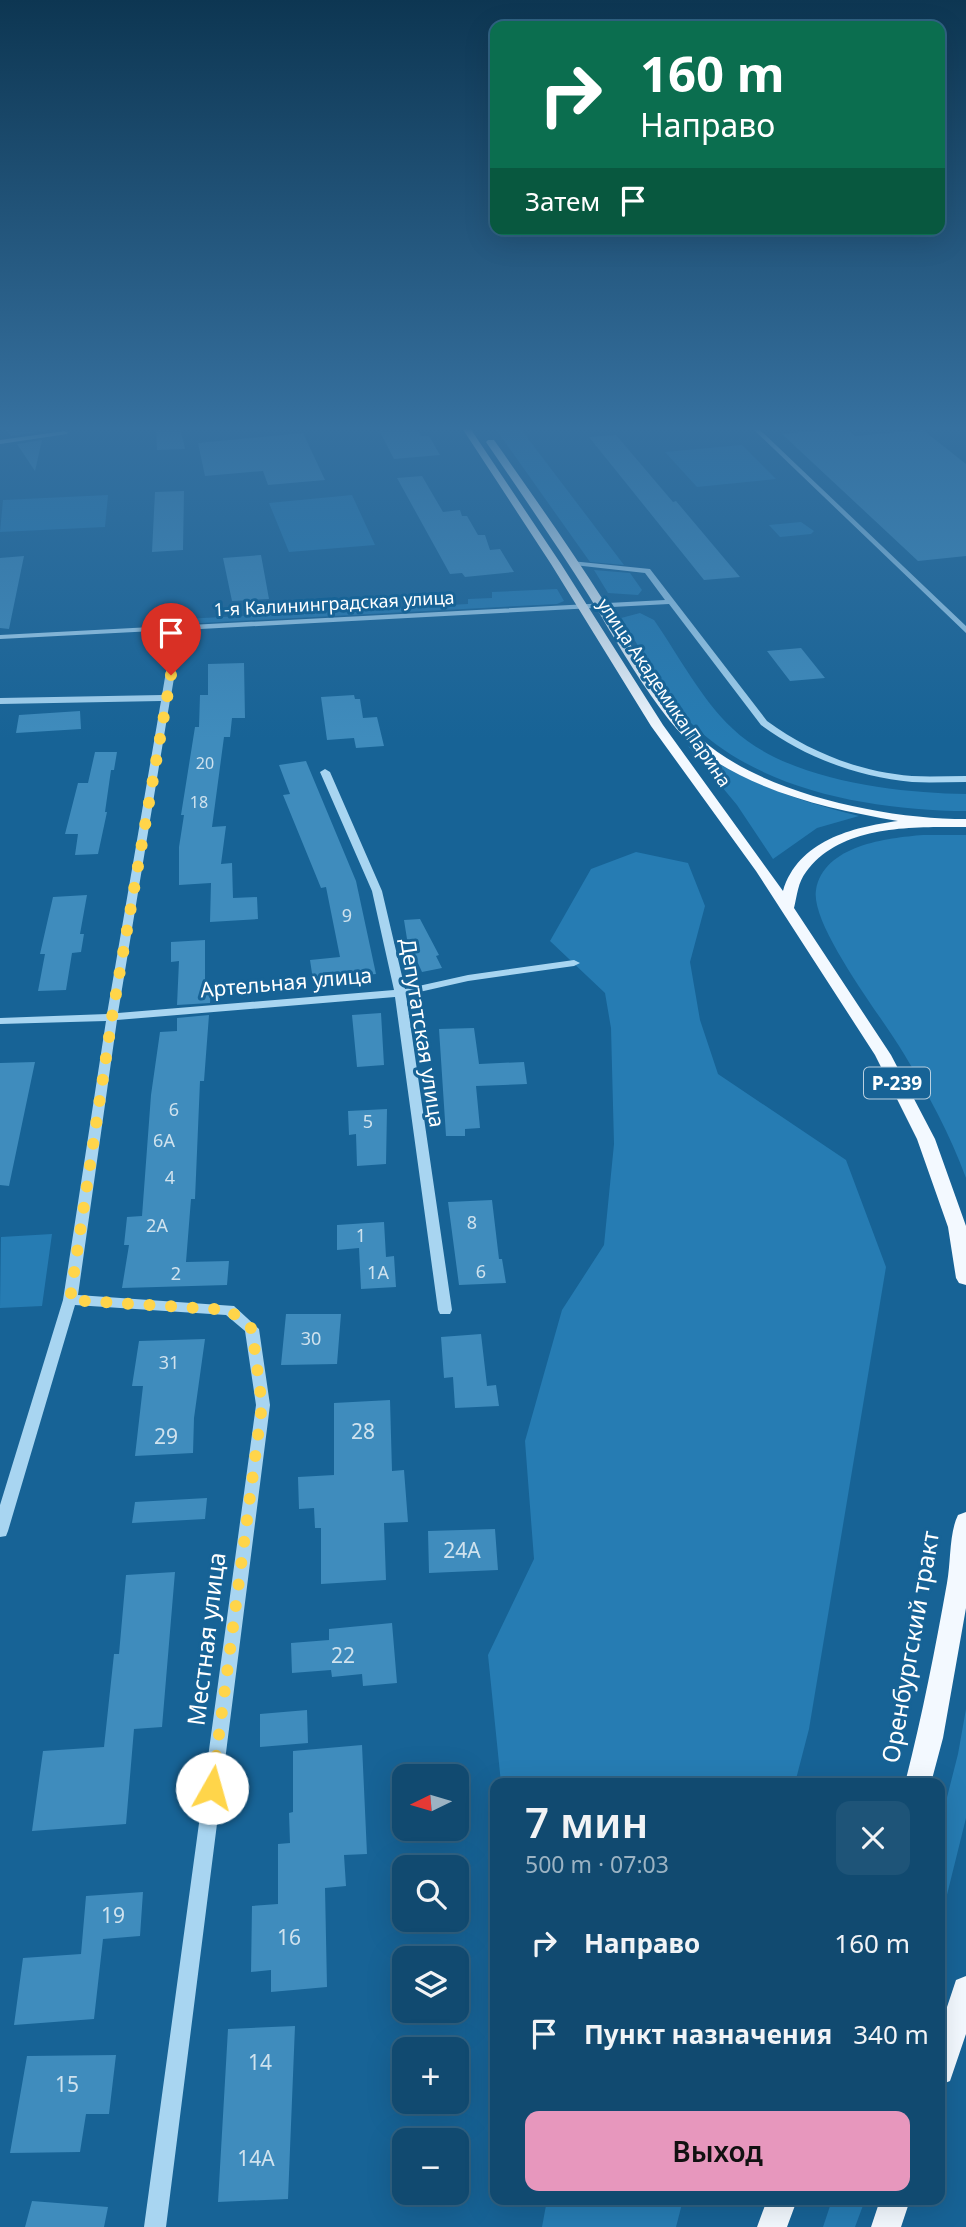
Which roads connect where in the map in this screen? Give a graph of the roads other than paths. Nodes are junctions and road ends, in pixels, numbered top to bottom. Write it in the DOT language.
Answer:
graph roads {
  1 [pos="534,532"];
  2 [pos="553,532"];
  3 [pos="863,532"];
  4 [pos="574,563"];
  5 [pos="670,602"];
  6 [pos="600,606"];
  7 [pos="582,607"];
  8 [pos="177,628"];
  9 [pos="966,631"];
  10 [pos="0,637"];
  11 [pos="168,698"];
  12 [pos="0,701"];
  13 [pos="325,772"];
  14 [pos="966,779"];
  15 [pos="939,823"];
  16 [pos="966,823"];
  17 [pos="787,907"];
  18 [pos="574,963"];
  19 [pos="400,993"];
  20 [pos="112,1017"];
  21 [pos="0,1021"];
  22 [pos="966,1278"];
  23 [pos="70,1300"];
  24 [pos="445,1310"];
  25 [pos="966,1521"];
  26 [pos="0,1531"];
  27 [pos="919,1778"];
  28 [pos="966,1990"];
  29 [pos="945,2055"];
  30 [pos="780,2205"];
  31 [pos="893,2205"];
  32 [pos="155,2227"];
  33 [pos="772,2227"];
  34 [pos="886,2227"];
  1 -- 7 [label="main road, улица Академика Парина"];
  2 -- 4 [label="main road, улица Академика Парина"];
  3 -- 9 [label="street"];
  4 -- 5 [label="street"];
  4 -- 6 [label="main road, улица Академика Парина"];
  5 -- 6 [label="street, 1-я Калининградская улица"];
  5 -- 14 [label="street"];
  6 -- 7 [label="street, 1-я Калининградская улица"];
  6 -- 15 [label="main road, улица Академика Парина"];
  7 -- 8 [label="street, 1-я Калининградская улица"];
  7 -- 17 [label="main road, улица Академика Парина"];
  8 -- 10 [label="street, 1-я Калининградская улица"];
  8 -- 11 [label="street"];
  11 -- 12 [label="street"];
  11 -- 20 [label="street"];
  13 -- 19 [label="street, Депутатская улица"];
  15 -- 16 [label="main road"];
  15 -- 17 [label="main road"];
  17 -- 22 [label="main road, Р-239"];
  18 -- 19 [label="street, Артельная улица"];
  19 -- 20 [label="street, Артельная улица"];
  19 -- 24 [label="street, Депутатская улица"];
  20 -- 21 [label="street, Артельная улица"];
  20 -- 23 [label="street"];
  23 -- 26 [label="street"];
  23 -- 32 [label="street, Местная улица"];
  25 -- 27 [label="main road, Оренбургский тракт"];
  28 -- 29 [label="main road"];
  30 -- 33 [label="main road"];
  31 -- 34 [label="main road"];
}
